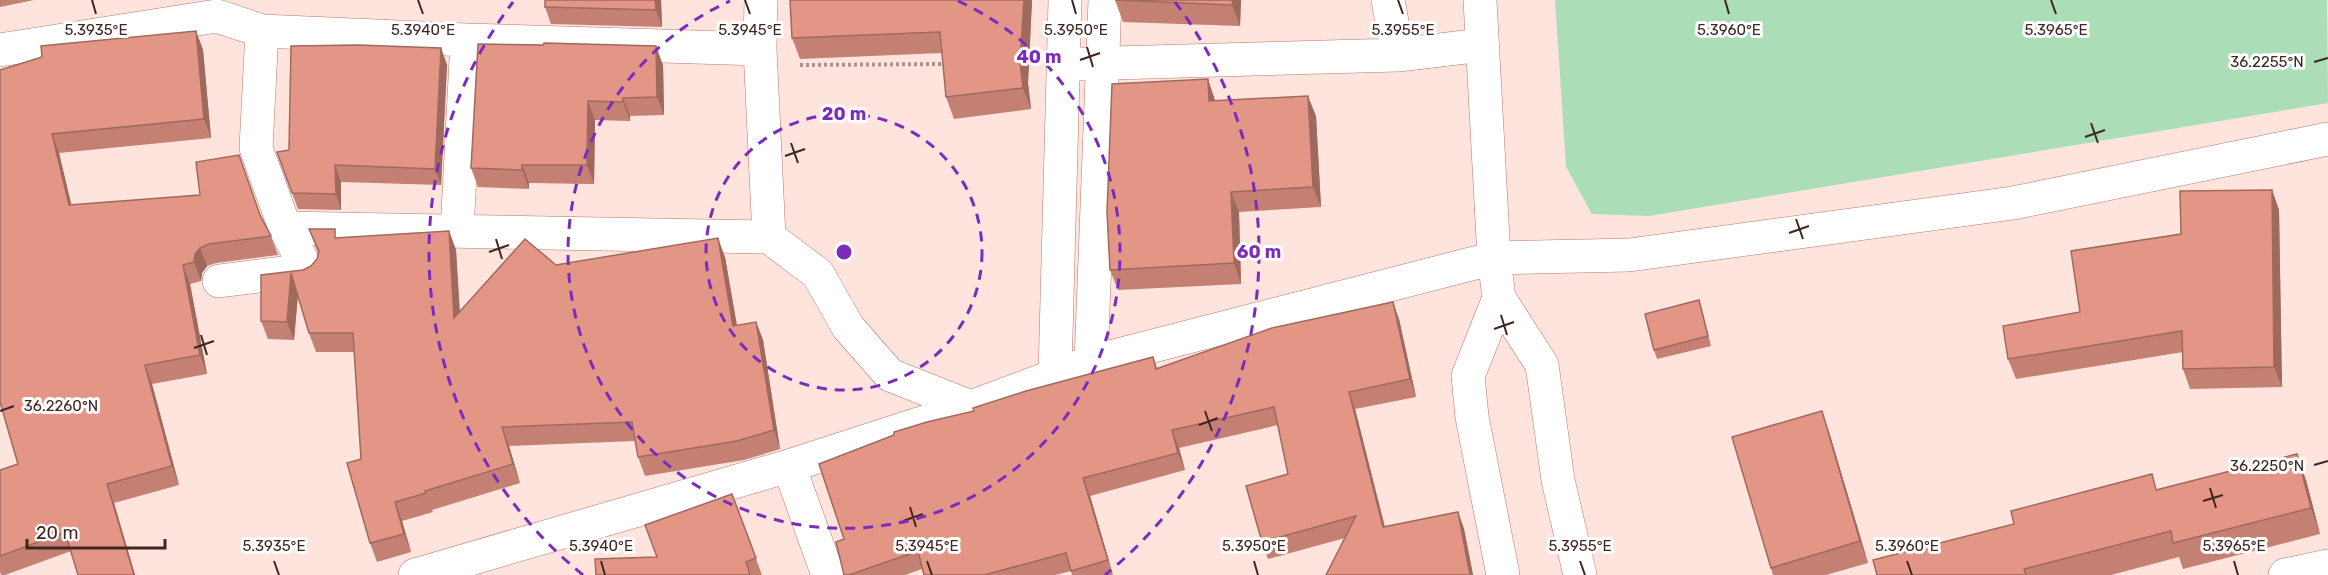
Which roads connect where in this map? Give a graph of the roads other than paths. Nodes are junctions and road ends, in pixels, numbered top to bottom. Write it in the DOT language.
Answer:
graph roads {
  1 [pos="761,0"];
  2 [pos="1065,0"];
  3 [pos="1105,0"];
  4 [pos="1388,0"];
  5 [pos="1480,0"];
  6 [pos="218,8"];
  7 [pos="262,31"];
  8 [pos="467,40"];
  9 [pos="1482,45"];
  10 [pos="760,49"];
  11 [pos="0,50"];
  12 [pos="1398,55"];
  13 [pos="1064,64"];
  14 [pos="1102,64"];
  15 [pos="2328,139"];
  16 [pos="285,228"];
  17 [pos="458,231"];
  18 [pos="769,237"];
  19 [pos="1494,258"];
  20 [pos="219,281"];
  21 [pos="1499,298"];
  22 [pos="1091,362"];
  23 [pos="1055,375"];
  24 [pos="971,407"];
  25 [pos="789,466"];
  26 [pos="2328,566"];
  27 [pos="415,575"];
  28 [pos="828,575"];
  29 [pos="1503,575"];
  30 [pos="1580,575"];
  31 [pos="2285,575"];
  1 -- 10 [label="street"];
  2 -- 13 [label="street"];
  3 -- 14 [label="street"];
  4 -- 12 [label="street"];
  5 -- 9 [label="street"];
  6 -- 7 [label="street"];
  6 -- 11 [label="street"];
  7 -- 8 [label="street"];
  7 -- 16 [label="street"];
  8 -- 10 [label="street"];
  8 -- 17 [label="street"];
  9 -- 12 [label="street"];
  9 -- 19 [label="street"];
  10 -- 18 [label="street"];
  12 -- 14 [label="street"];
  13 -- 14 [label="street"];
  13 -- 23 [label="street"];
  14 -- 22 [label="street"];
  15 -- 19 [label="street"];
  16 -- 17 [label="street"];
  16 -- 20 [label="street"];
  17 -- 18 [label="street"];
  18 -- 24 [label="street"];
  19 -- 21 [label="street"];
  19 -- 22 [label="street"];
  21 -- 29 [label="street"];
  21 -- 30 [label="street"];
  22 -- 23 [label="street"];
  23 -- 24 [label="street"];
  24 -- 25 [label="street"];
  25 -- 27 [label="street"];
  25 -- 28 [label="street"];
  26 -- 31 [label="street"];
}
